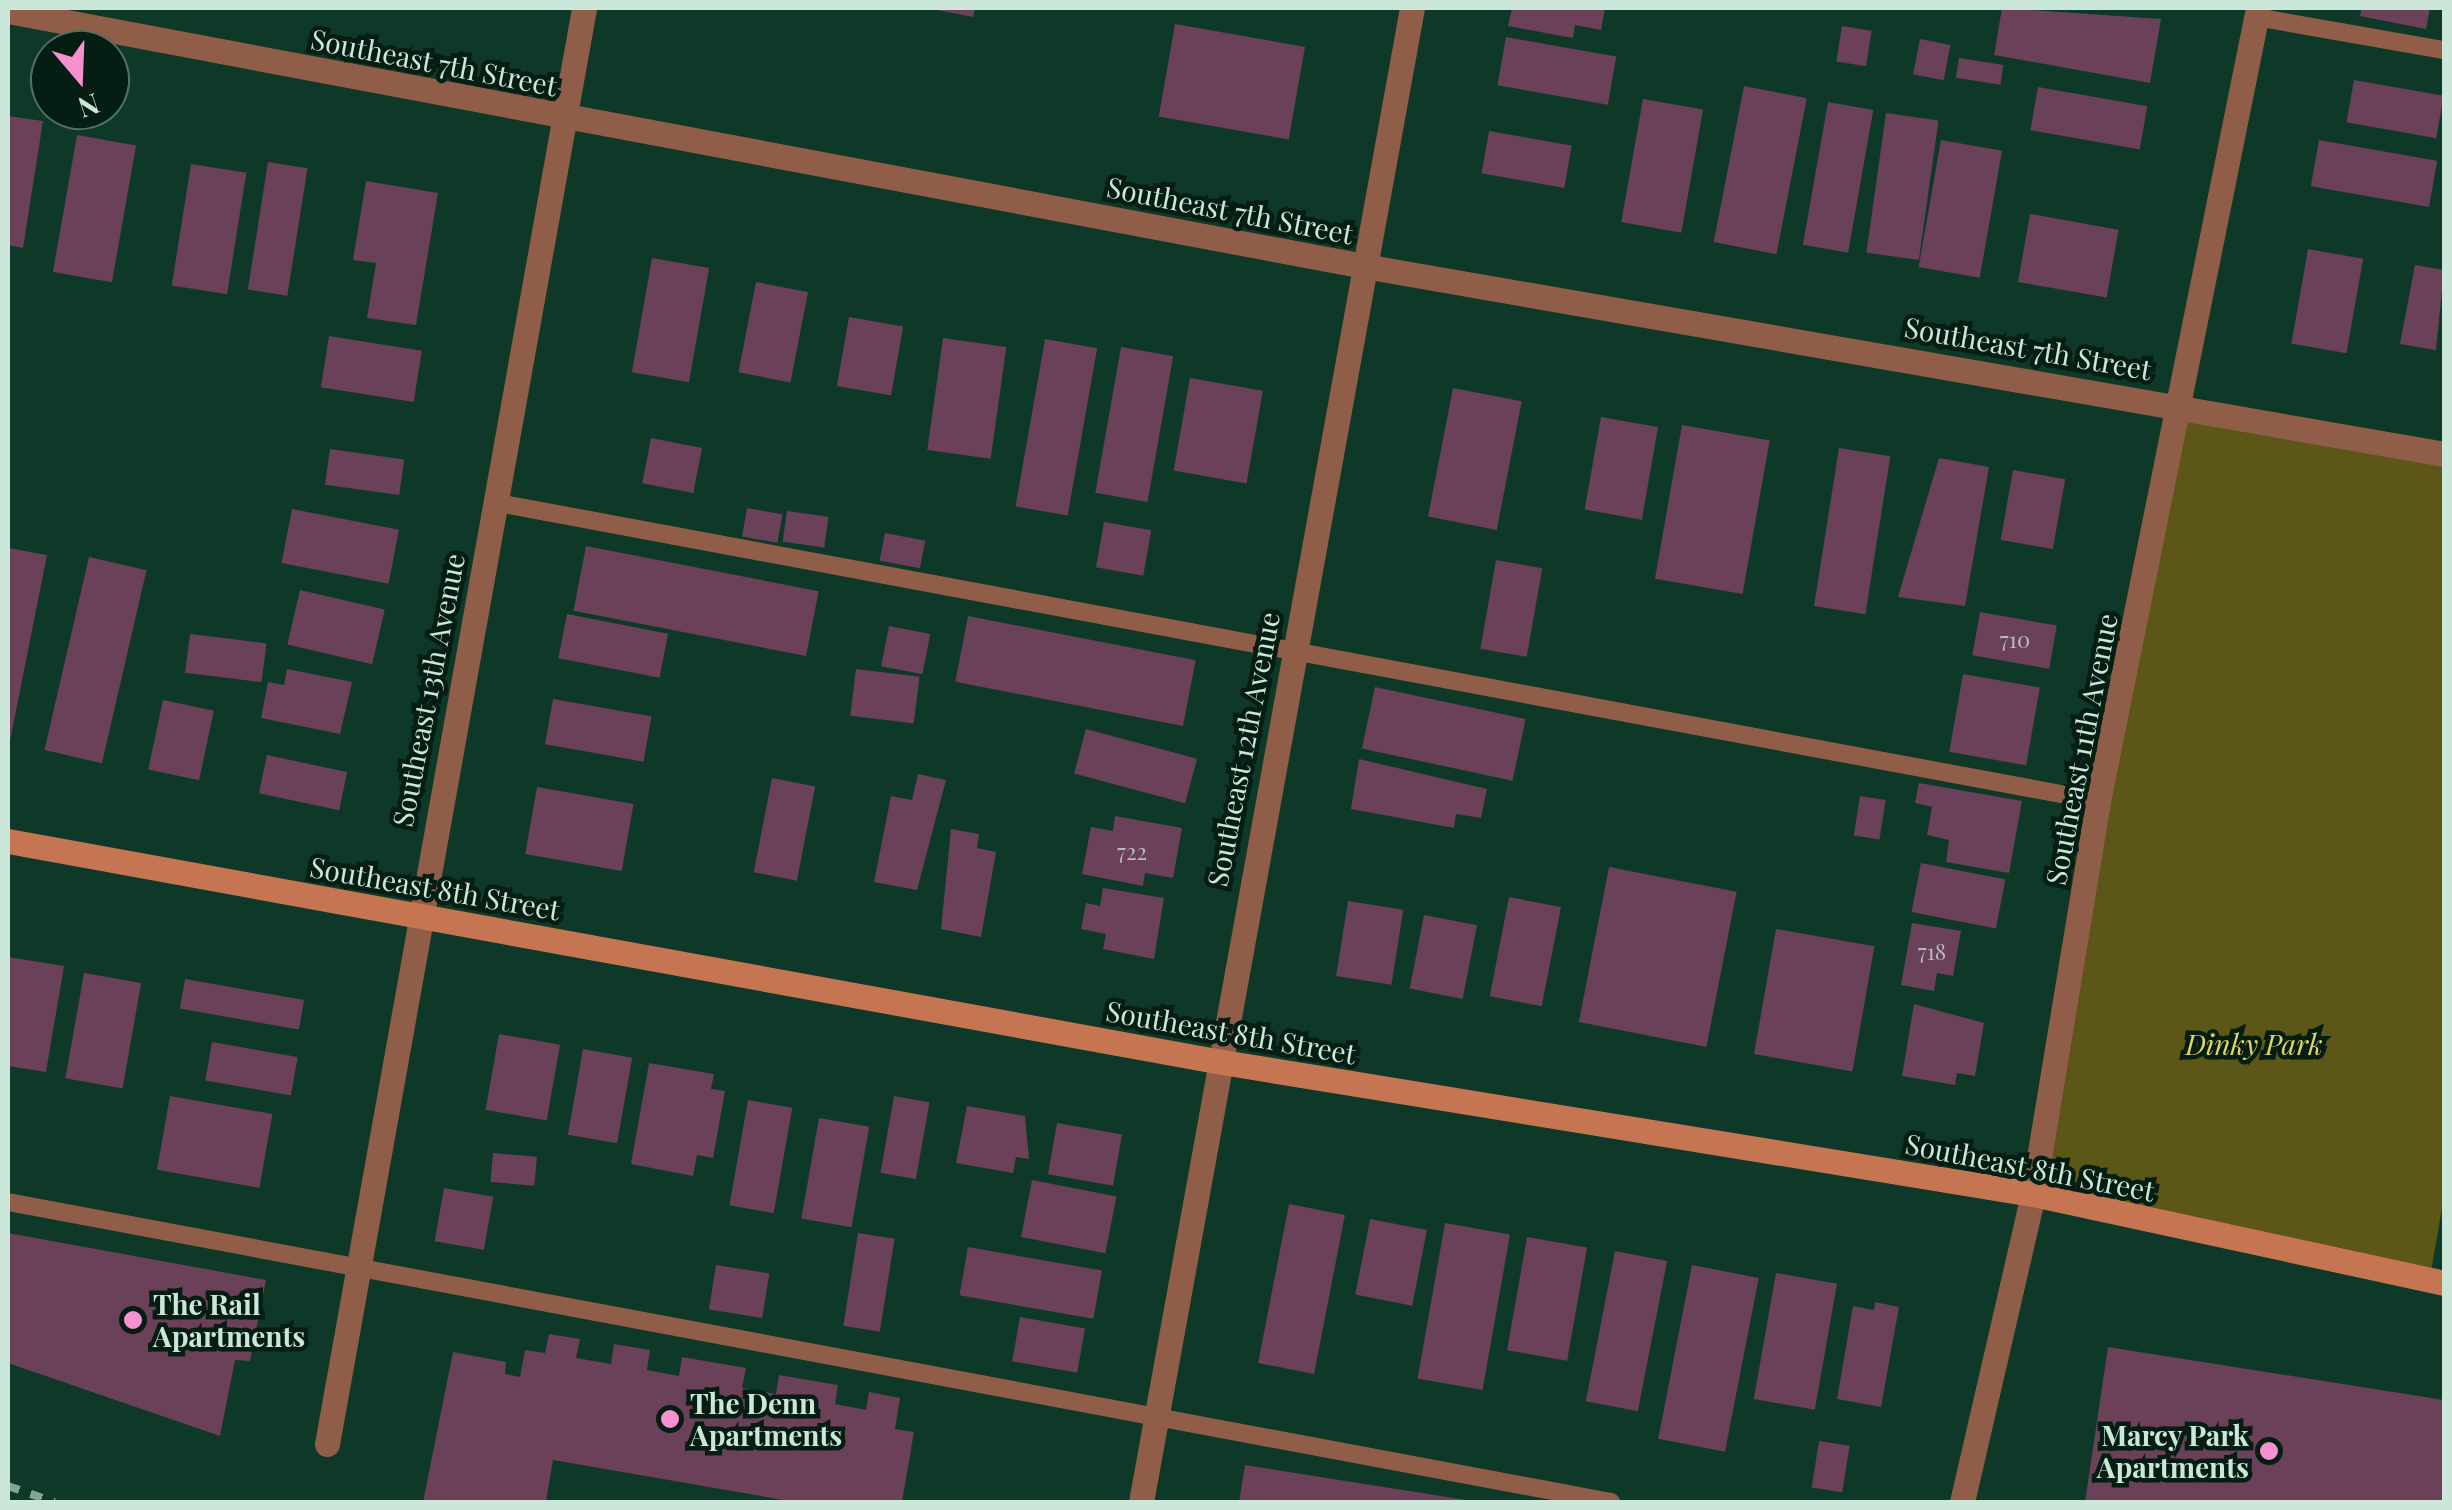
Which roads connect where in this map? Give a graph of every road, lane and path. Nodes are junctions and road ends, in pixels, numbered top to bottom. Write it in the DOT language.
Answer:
graph roads {
  1 [pos="584,8"];
  2 [pos="1412,8"];
  3 [pos="8,12"];
  4 [pos="2257,12"];
  5 [pos="2444,50"];
  6 [pos="562,118"];
  7 [pos="1364,266"];
  8 [pos="2182,405"];
  9 [pos="2444,454"];
  10 [pos="493,502"];
  11 [pos="1292,648"];
  12 [pos="2098,801"];
  13 [pos="8,841"];
  14 [pos="416,915"];
  15 [pos="1216,1061"];
  16 [pos="2032,1194"];
  17 [pos="8,1202"];
  18 [pos="356,1266"];
  19 [pos="2444,1283"];
  20 [pos="1157,1416"];
  21 [pos="327,1444"];
  22 [pos="1564,1498"];
  23 [pos="1141,1502"];
  24 [pos="1611,1502"];
  25 [pos="1962,1502"];
  1 -- 6 [label="street, Southeast 13th Avenue"];
  2 -- 7 [label="street, Southeast 12th Avenue"];
  3 -- 6 [label="street, Southeast 7th Street"];
  4 -- 5 [label="lane"];
  4 -- 8 [label="street, Southeast 11th Avenue"];
  6 -- 7 [label="street, Southeast 7th Street"];
  6 -- 10 [label="street, Southeast 13th Avenue"];
  7 -- 8 [label="street, Southeast 7th Street"];
  7 -- 11 [label="street, Southeast 12th Avenue"];
  8 -- 9 [label="street, Southeast 7th Street"];
  8 -- 12 [label="street, Southeast 11th Avenue"];
  10 -- 11 [label="lane"];
  10 -- 14 [label="street, Southeast 13th Avenue"];
  11 -- 12 [label="lane"];
  11 -- 15 [label="street, Southeast 12th Avenue"];
  12 -- 16 [label="street, Southeast 11th Avenue"];
  13 -- 14 [label="street, Southeast 8th Street"];
  14 -- 15 [label="street, Southeast 8th Street"];
  14 -- 18 [label="street, Southeast 13th Avenue"];
  15 -- 16 [label="street, Southeast 8th Street"];
  15 -- 20 [label="street, Southeast 12th Avenue"];
  16 -- 19 [label="street, Southeast 8th Street"];
  16 -- 25 [label="street, Southeast 11th Avenue"];
  17 -- 18 [label="lane"];
  18 -- 20 [label="lane"];
  18 -- 21 [label="street, Southeast 13th Avenue"];
  20 -- 22 [label="lane"];
  20 -- 23 [label="street, Southeast 12th Avenue"];
  22 -- 24 [label="lane"];
}
